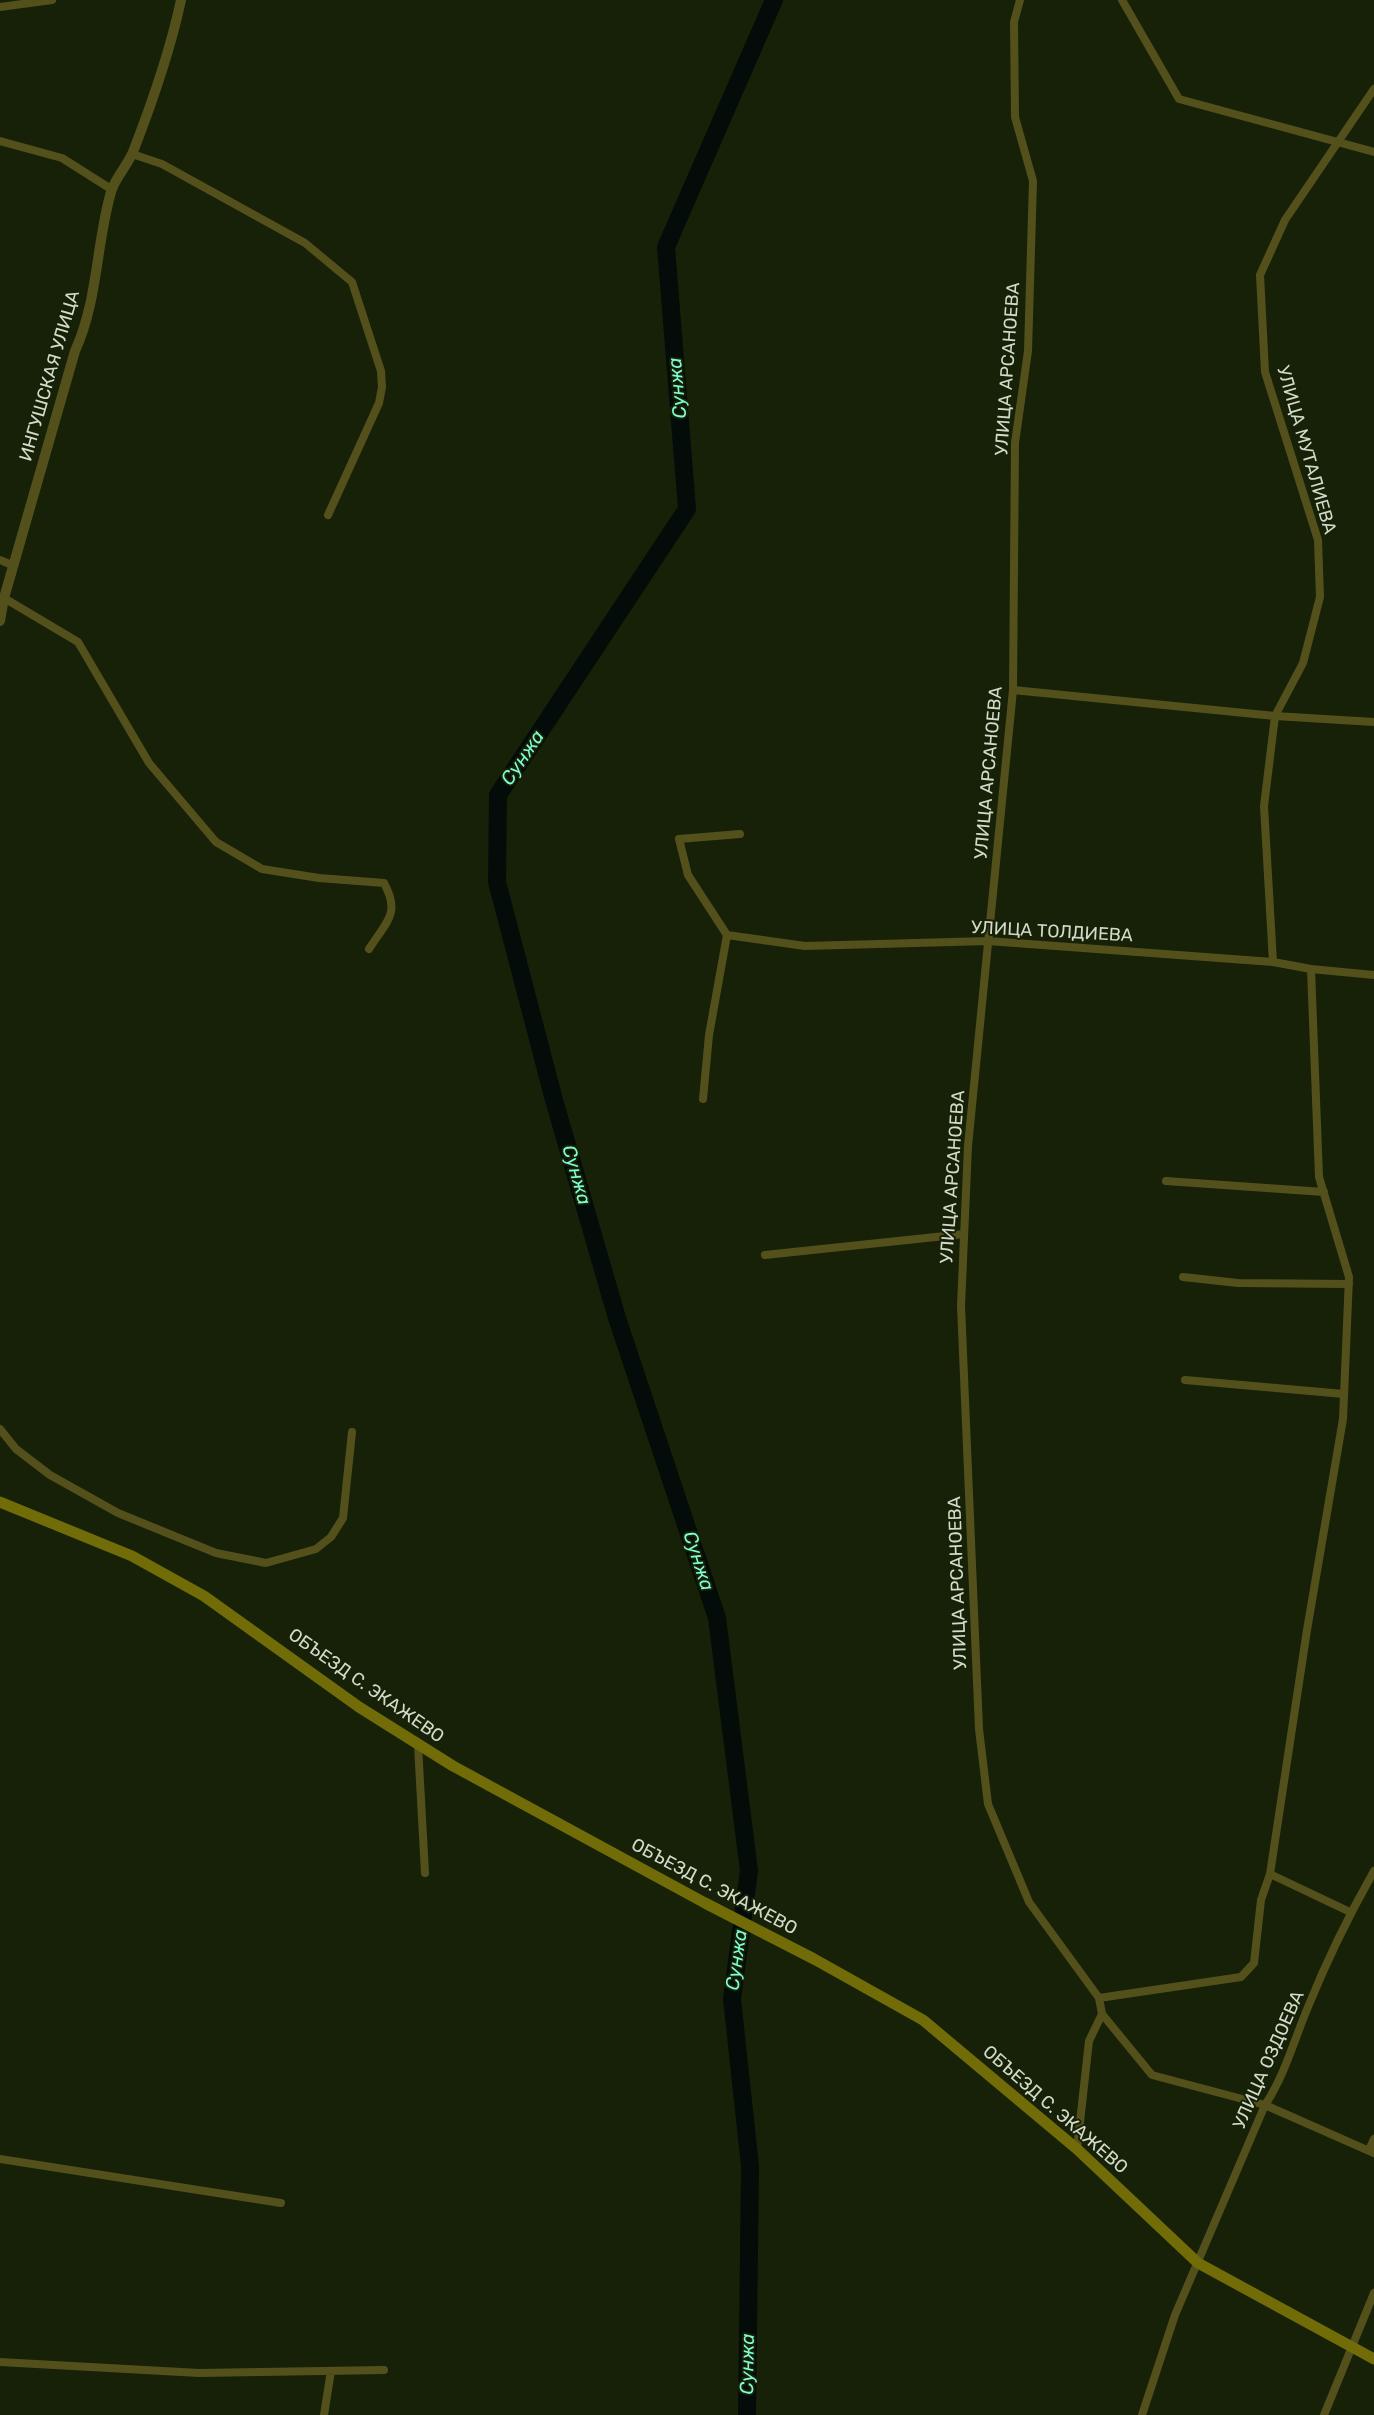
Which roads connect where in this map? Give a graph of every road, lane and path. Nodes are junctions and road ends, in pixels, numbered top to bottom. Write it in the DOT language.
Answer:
graph roads {
  1 [pos="52,0"];
  2 [pos="181,0"];
  3 [pos="1020,0"];
  4 [pos="1122,0"];
  5 [pos="0,7"];
  6 [pos="1374,89"];
  7 [pos="0,141"];
  8 [pos="1337,143"];
  9 [pos="1374,152"];
  10 [pos="132,154"];
  11 [pos="111,189"];
  12 [pos="328,515"];
  13 [pos="0,560"];
  14 [pos="14,566"];
  15 [pos="4,598"];
  16 [pos="0,621"];
  17 [pos="1013,690"];
  18 [pos="1275,716"];
  19 [pos="1374,722"];
  20 [pos="740,834"];
  21 [pos="727,935"];
  22 [pos="988,941"];
  23 [pos="369,949"];
  24 [pos="1272,962"];
  25 [pos="1311,969"];
  26 [pos="1374,975"];
  27 [pos="703,1099"];
  28 [pos="1166,1181"];
  29 [pos="1324,1192"];
  30 [pos="964,1234"];
  31 [pos="764,1255"];
  32 [pos="1184,1277"];
  33 [pos="1349,1284"];
  34 [pos="1185,1380"];
  35 [pos="1344,1394"];
  36 [pos="0,1429"];
  37 [pos="352,1432"];
  38 [pos="0,1502"];
  39 [pos="418,1745"];
  40 [pos="1374,1871"];
  41 [pos="425,1873"];
  42 [pos="1270,1874"];
  43 [pos="1350,1912"];
  44 [pos="1099,1998"];
  45 [pos="1102,2014"];
  46 [pos="1264,2105"];
  47 [pos="1374,2139"];
  48 [pos="1077,2150"];
  49 [pos="1372,2152"];
  50 [pos="0,2158"];
  51 [pos="281,2203"];
  52 [pos="1198,2263"];
  53 [pos="1374,2293"];
  54 [pos="1350,2347"];
  55 [pos="1374,2360"];
  56 [pos="0,2362"];
  57 [pos="384,2370"];
  58 [pos="331,2371"];
  59 [pos="324,2415"];
  60 [pos="1142,2415"];
  61 [pos="1324,2415"];
  1 -- 5 [label="street"];
  2 -- 10 [label="street, ИНГУШСКАЯ УЛИЦА"];
  3 -- 17 [label="street, УЛИЦА АРСАНОЕВА"];
  4 -- 8 [label="street"];
  6 -- 8 [label="street, УЛИЦА МУТАЛИЕВА"];
  7 -- 11 [label="street"];
  8 -- 9 [label="street"];
  8 -- 18 [label="street, УЛИЦА МУТАЛИЕВА"];
  10 -- 11 [label="street, ИНГУШСКАЯ УЛИЦА"];
  10 -- 12 [label="street"];
  11 -- 14 [label="street, ИНГУШСКАЯ УЛИЦА"];
  13 -- 14 [label="street"];
  14 -- 15 [label="street, ИНГУШСКАЯ УЛИЦА"];
  15 -- 16 [label="street, ИНГУШСКАЯ УЛИЦА"];
  15 -- 23 [label="street"];
  17 -- 18 [label="street"];
  17 -- 22 [label="street, УЛИЦА АРСАНОЕВА"];
  18 -- 19 [label="street"];
  18 -- 24 [label="street, УЛИЦА МУТАЛИЕВА"];
  20 -- 21 [label="street"];
  21 -- 22 [label="street, УЛИЦА ТОЛДИЕВА"];
  21 -- 27 [label="street"];
  22 -- 24 [label="street, УЛИЦА ТОЛДИЕВА"];
  22 -- 30 [label="street, УЛИЦА АРСАНОЕВА"];
  24 -- 25 [label="street, УЛИЦА ТОЛДИЕВА"];
  25 -- 26 [label="street, УЛИЦА ТОЛДИЕВА"];
  25 -- 29 [label="street"];
  28 -- 29 [label="street"];
  29 -- 33 [label="street"];
  30 -- 31 [label="street"];
  30 -- 44 [label="street, УЛИЦА АРСАНОЕВА"];
  32 -- 33 [label="street"];
  33 -- 35 [label="street"];
  34 -- 35 [label="street"];
  35 -- 42 [label="street"];
  36 -- 37 [label="street"];
  38 -- 39 [label="main road, ОБЪЕЗД С. ЭКАЖЕВО"];
  39 -- 41 [label="street"];
  39 -- 48 [label="main road, ОБЪЕЗД С. ЭКАЖЕВО"];
  40 -- 43 [label="street, УЛИЦА ОЗДОЕВА"];
  42 -- 43 [label="street"];
  42 -- 44 [label="street"];
  43 -- 46 [label="street, УЛИЦА ОЗДОЕВА"];
  44 -- 45 [label="street, УЛИЦА АРСАНОЕВА"];
  45 -- 46 [label="street, УЛИЦА АРСАНОЕВА"];
  45 -- 48 [label="street"];
  46 -- 49 [label="street, УЛИЦА АРСАНОЕВА"];
  46 -- 52 [label="street, УЛИЦА ОЗДОЕВА"];
  47 -- 49 [label="street"];
  48 -- 52 [label="main road, ОБЪЕЗД С. ЭКАЖЕВО"];
  50 -- 51 [label="street"];
  52 -- 54 [label="main road, ОБЪЕЗД С. ЭКАЖЕВО"];
  52 -- 60 [label="street, УЛИЦА ОЗДОЕВА"];
  53 -- 54 [label="street"];
  54 -- 55 [label="main road, ОБЪЕЗД С. ЭКАЖЕВО"];
  54 -- 61 [label="street"];
  56 -- 58 [label="street"];
  57 -- 58 [label="street"];
  58 -- 59 [label="street"];
}
